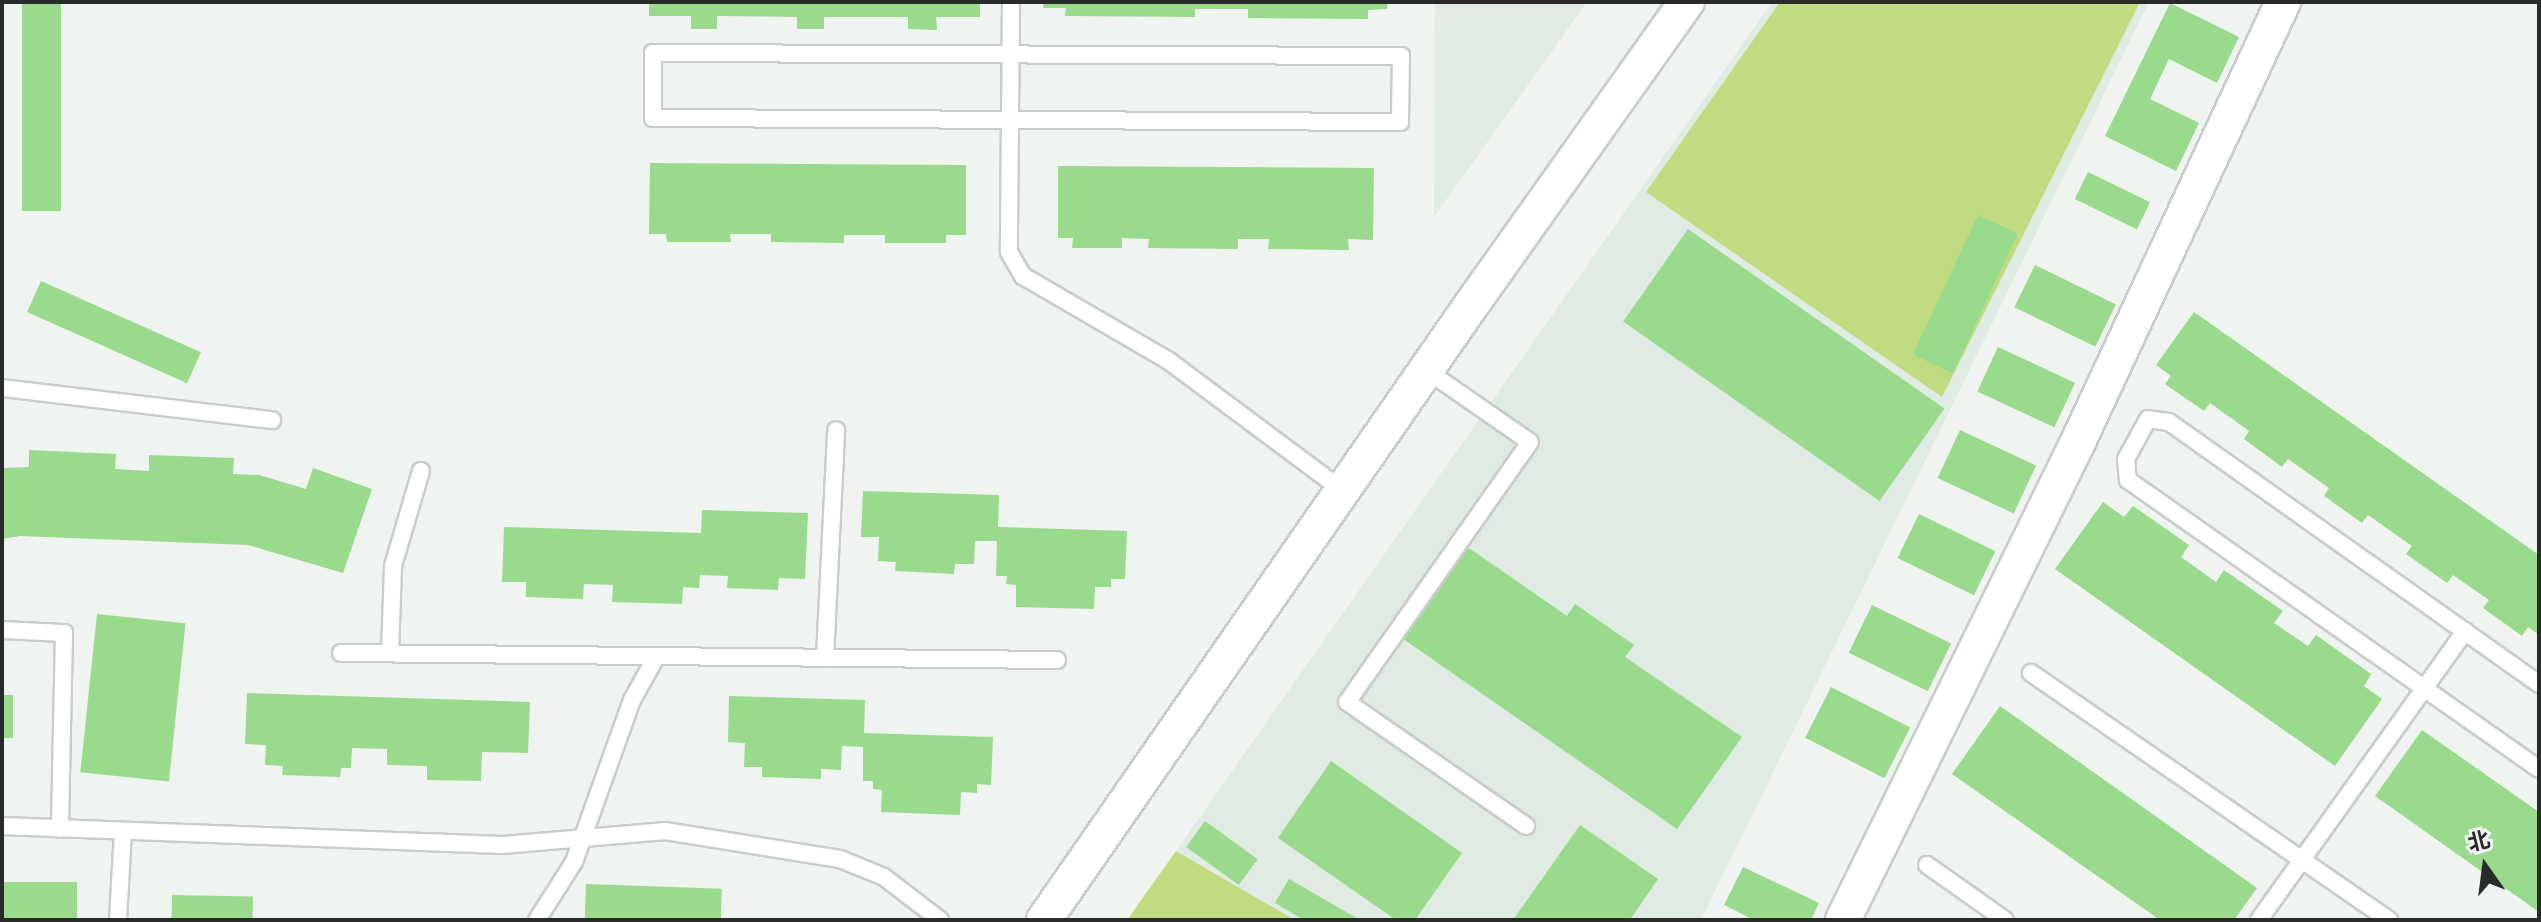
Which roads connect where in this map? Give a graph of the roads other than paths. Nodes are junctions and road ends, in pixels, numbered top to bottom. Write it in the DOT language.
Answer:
graph roads {
  1 [pos="1011,2"];
  2 [pos="1687,2"];
  3 [pos="2283,2"];
  4 [pos="1011,54"];
  5 [pos="1010,119"];
  6 [pos="1426,370"];
  7 [pos="2,388"];
  8 [pos="272,420"];
  9 [pos="836,430"];
  10 [pos="421,471"];
  11 [pos="1342,490"];
  12 [pos="2,630"];
  13 [pos="2465,631"];
  14 [pos="341,653"];
  15 [pos="390,653"];
  16 [pos="656,657"];
  17 [pos="825,658"];
  18 [pos="1057,660"];
  19 [pos="2031,673"];
  20 [pos="2539,684"];
  21 [pos="2424,688"];
  22 [pos="2539,769"];
  23 [pos="2,826"];
  24 [pos="1526,826"];
  25 [pos="60,829"];
  26 [pos="123,831"];
  27 [pos="582,838"];
  28 [pos="2302,860"];
  29 [pos="1927,865"];
  30 [pos="118,920"];
  31 [pos="537,920"];
  32 [pos="940,920"];
  33 [pos="1044,920"];
  34 [pos="1843,920"];
  35 [pos="2005,920"];
  36 [pos="2259,920"];
  37 [pos="2389,920"];
  1 -- 4 [label="lane"];
  2 -- 6 [label="street"];
  3 -- 34 [label="street"];
  4 -- 5 [label="lane"];
  4 -- 5 [label="lane"];
  4 -- 5 [label="lane"];
  5 -- 11 [label="lane"];
  6 -- 11 [label="street"];
  6 -- 24 [label="lane"];
  7 -- 8 [label="lane"];
  9 -- 17 [label="lane"];
  10 -- 15 [label="lane"];
  11 -- 33 [label="street"];
  12 -- 25 [label="lane"];
  13 -- 20 [label="lane"];
  13 -- 21 [label="lane"];
  13 -- 21 [label="lane"];
  14 -- 15 [label="lane"];
  15 -- 16 [label="lane"];
  16 -- 17 [label="lane"];
  16 -- 27 [label="lane"];
  17 -- 18 [label="lane"];
  19 -- 28 [label="lane"];
  21 -- 22 [label="lane"];
  21 -- 28 [label="lane"];
  23 -- 25 [label="lane"];
  25 -- 26 [label="lane"];
  26 -- 27 [label="lane"];
  26 -- 30 [label="lane"];
  27 -- 31 [label="lane"];
  27 -- 32 [label="lane"];
  28 -- 36 [label="lane"];
  28 -- 37 [label="lane"];
  29 -- 35 [label="lane"];
}
